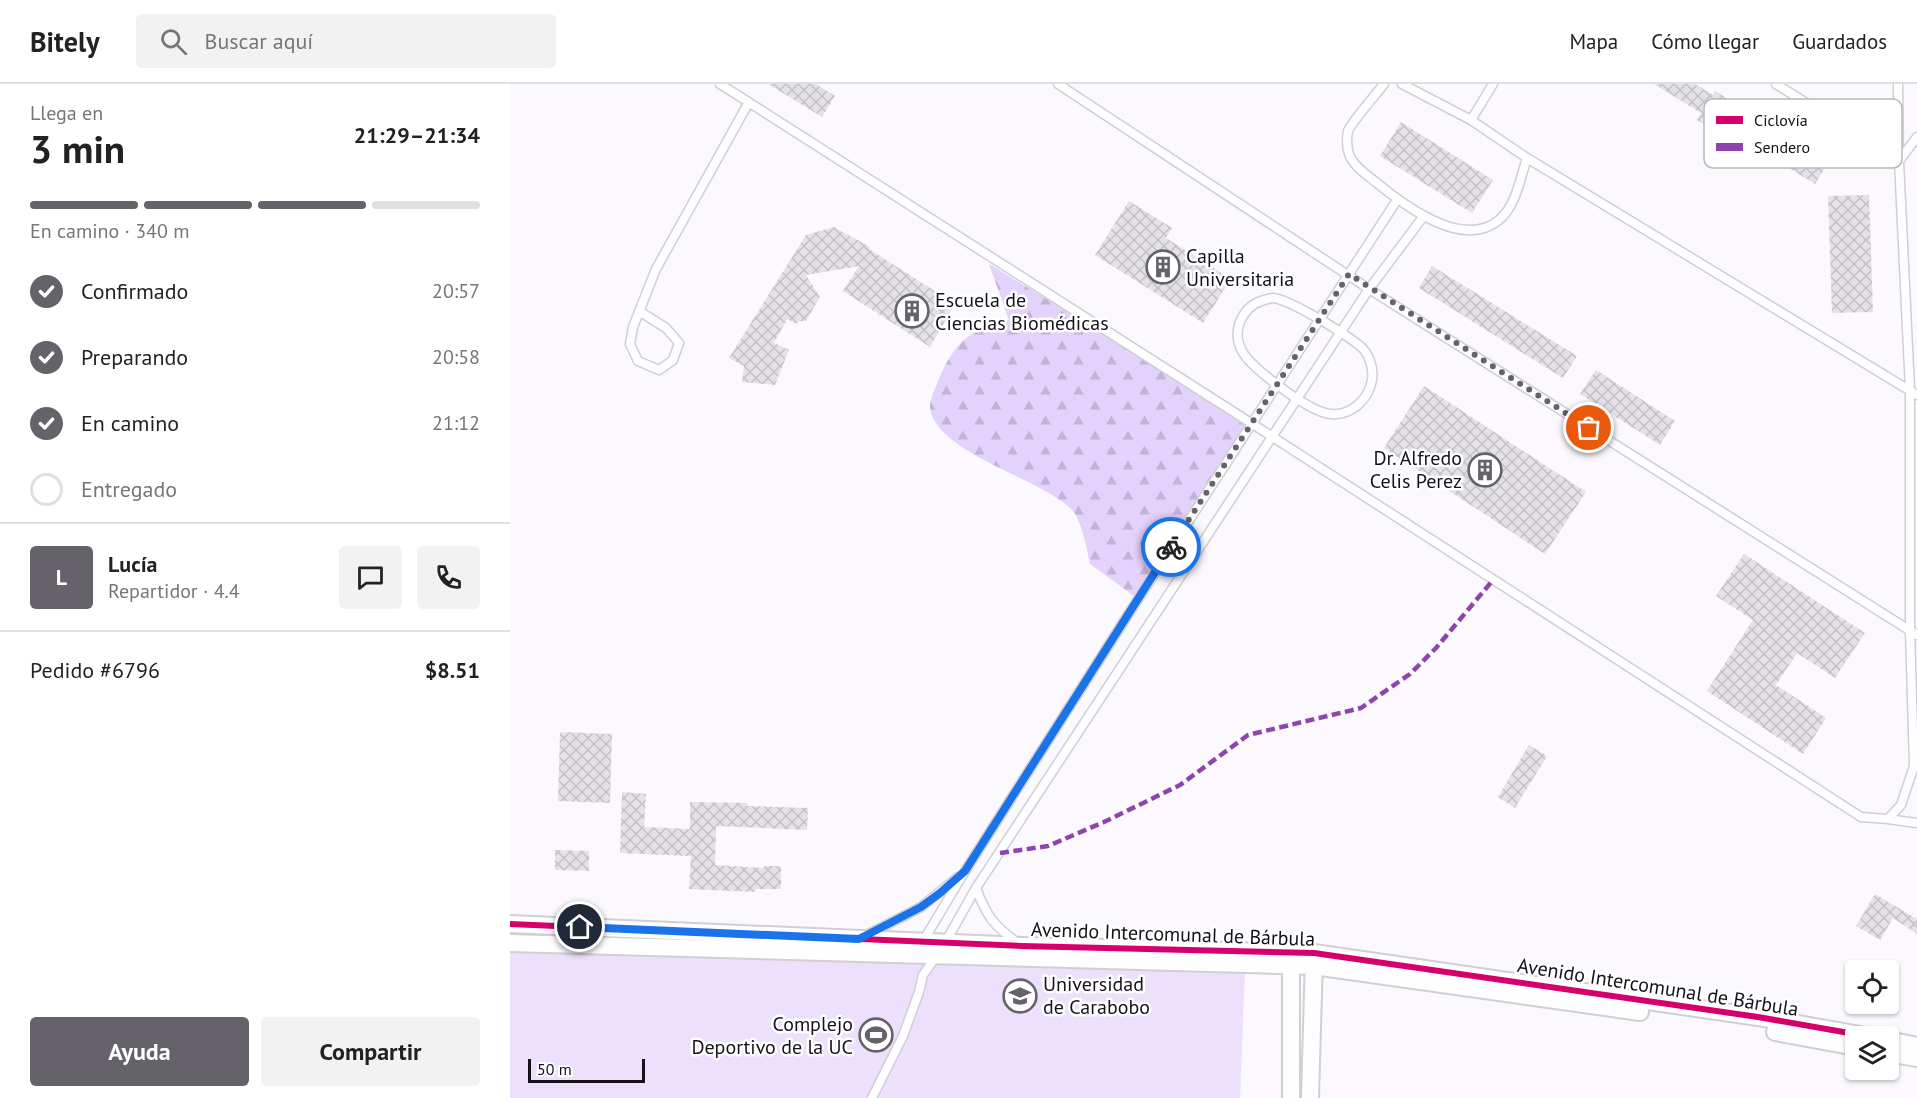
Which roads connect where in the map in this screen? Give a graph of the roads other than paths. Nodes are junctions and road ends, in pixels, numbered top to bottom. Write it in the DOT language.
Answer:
graph roads {
  1 [pos="720,84"];
  2 [pos="1058,84"];
  3 [pos="1384,84"];
  4 [pos="1402,84"];
  5 [pos="1493,84"];
  6 [pos="1776,84"];
  7 [pos="1898,84"];
  8 [pos="1800,99"];
  9 [pos="1898,99"];
  10 [pos="749,102"];
  11 [pos="1471,120"];
  12 [pos="1917,137"];
  13 [pos="1902,157"];
  14 [pos="1527,158"];
  15 [pos="1899,168"];
  16 [pos="1397,200"];
  17 [pos="1423,217"];
  18 [pos="1349,274"];
  19 [pos="1369,289"];
  20 [pos="639,311"];
  21 [pos="1318,320"];
  22 [pos="1340,332"];
  23 [pos="1276,384"];
  24 [pos="1914,392"];
  25 [pos="1297,397"];
  26 [pos="1251,423"];
  27 [pos="1271,437"];
  28 [pos="1917,621"];
  29 [pos="1914,632"];
  30 [pos="1888,819"];
  31 [pos="1917,823"];
  32 [pos="965,871"];
  33 [pos="976,888"];
  34 [pos="510,924"];
  35 [pos="859,939"];
  36 [pos="510,943"];
  37 [pos="1022,946"];
  38 [pos="920,948"];
  39 [pos="941,950"];
  40 [pos="1292,959"];
  41 [pos="1314,959"];
  42 [pos="923,975"];
  43 [pos="1845,1032"];
  44 [pos="1899,1042"];
  45 [pos="1845,1045"];
  46 [pos="1917,1046"];
  47 [pos="1899,1055"];
  48 [pos="1917,1058"];
  49 [pos="872,1098"];
  50 [pos="1291,1098"];
  51 [pos="1310,1098"];
  1 -- 10 [label="lane"];
  2 -- 18 [label="lane"];
  3 -- 16 [label="lane"];
  4 -- 11 [label="lane"];
  5 -- 11 [label="lane"];
  6 -- 8 [label="lane"];
  7 -- 9 [label="lane"];
  10 -- 20 [label="lane"];
  10 -- 26 [label="lane"];
  11 -- 14 [label="lane"];
  12 -- 13 [label="lane"];
  14 -- 17 [label="lane"];
  14 -- 24 [label="lane"];
  15 -- 24 [label="lane"];
  16 -- 17 [label="lane"];
  16 -- 18 [label="lane"];
  17 -- 19 [label="lane"];
  18 -- 19 [label="lane"];
  18 -- 21 [label="lane"];
  19 -- 22 [label="lane"];
  19 -- 29 [label="lane"];
  20 -- 20 [label="lane"];
  21 -- 22 [label="lane"];
  21 -- 23 [label="lane"];
  21 -- 23 [label="lane"];
  22 -- 25 [label="lane"];
  22 -- 25 [label="lane"];
  23 -- 25 [label="lane"];
  23 -- 26 [label="lane"];
  24 -- 29 [label="lane"];
  25 -- 27 [label="lane"];
  26 -- 27 [label="lane"];
  26 -- 32 [label="lane"];
  27 -- 30 [label="lane"];
  27 -- 33 [label="lane"];
  28 -- 29 [label="lane"];
  29 -- 30 [label="lane"];
  30 -- 31 [label="lane"];
  32 -- 35 [label="lane"];
  32 -- 38 [label="lane"];
  33 -- 37 [label="lane"];
  33 -- 39 [label="lane"];
  34 -- 35 [label="street, Avenido Intercomunal de Bárbula"];
  35 -- 38 [label="street, Avenido Intercomunal de Bárbula"];
  36 -- 38 [label="street, Avenido Intercomunal de Bárbula"];
  37 -- 39 [label="street, Avenido Intercomunal de Bárbula"];
  37 -- 40 [label="street, Avenido Intercomunal de Bárbula"];
  38 -- 39 [label="street, Avenido Intercomunal de Bárbula"];
  38 -- 42 [label="lane"];
  39 -- 40 [label="street, Avenido Intercomunal de Bárbula"];
  39 -- 42 [label="lane"];
  40 -- 41 [label="street, Avenido Intercomunal de Bárbula"];
  40 -- 50 [label="street"];
  41 -- 43 [label="street, Avenido Intercomunal de Bárbula"];
  41 -- 45 [label="street, Avenido Intercomunal de Bárbula"];
  41 -- 51 [label="street"];
  42 -- 49 [label="lane"];
  44 -- 46 [label="street"];
  47 -- 48 [label="street"];
}
